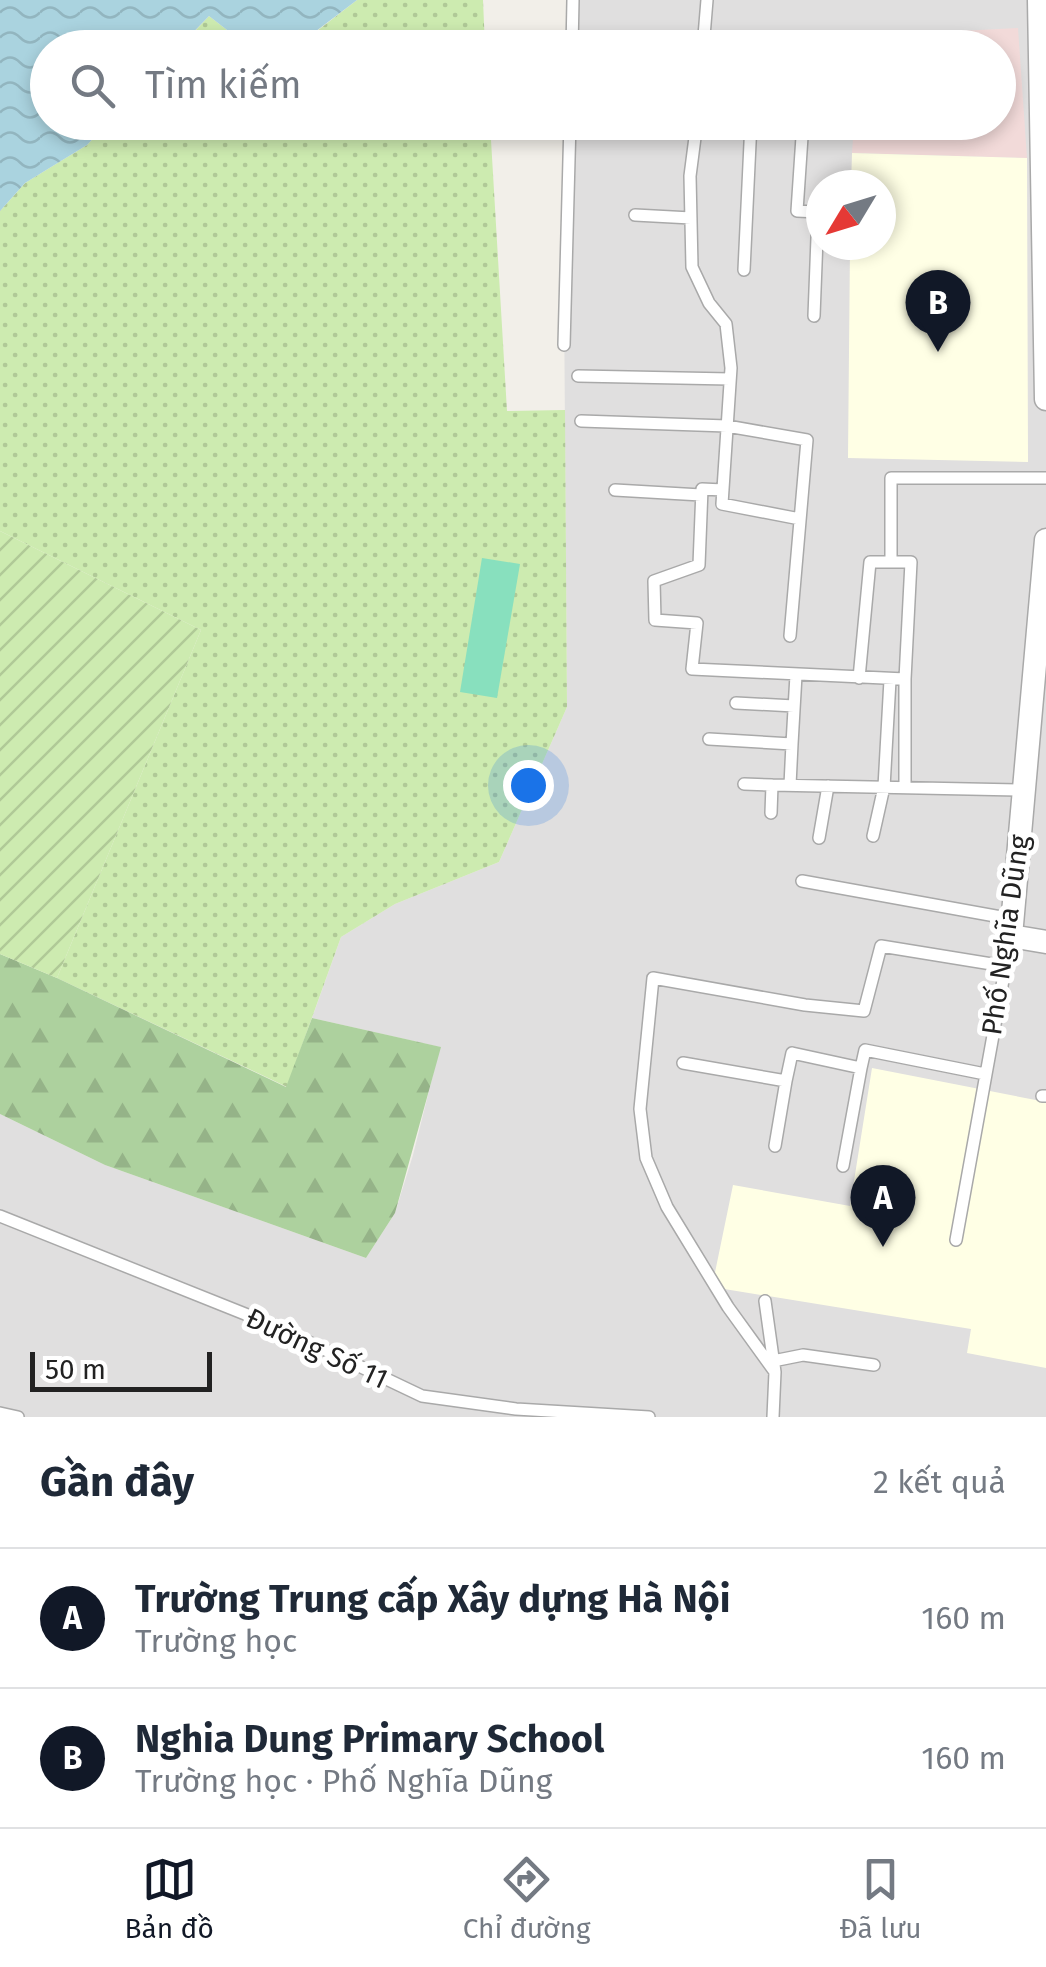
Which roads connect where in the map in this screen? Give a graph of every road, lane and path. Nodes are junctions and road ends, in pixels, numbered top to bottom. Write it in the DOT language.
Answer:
graph roads {
  1 [pos="573,0"];
  2 [pos="707,0"];
  3 [pos="1039,0"];
  4 [pos="572,30"];
  5 [pos="704,30"];
  6 [pos="1044,111"];
  7 [pos="570,140"];
  8 [pos="695,140"];
  9 [pos="750,140"];
  10 [pos="802,140"];
  11 [pos="636,214"];
  12 [pos="692,218"];
  13 [pos="1045,239"];
  14 [pos="744,270"];
  15 [pos="814,316"];
  16 [pos="564,345"];
  17 [pos="578,376"];
  18 [pos="730,379"];
  19 [pos="1046,388"];
  20 [pos="1046,399"];
  21 [pos="580,421"];
  22 [pos="727,426"];
  23 [pos="1046,478"];
  24 [pos="615,490"];
  25 [pos="723,490"];
  26 [pos="701,495"];
  27 [pos="800,519"];
  28 [pos="1046,540"];
  29 [pos="890,562"];
  30 [pos="1044,588"];
  31 [pos="790,636"];
  32 [pos="796,675"];
  33 [pos="859,678"];
  34 [pos="905,679"];
  35 [pos="890,680"];
  36 [pos="736,703"];
  37 [pos="794,706"];
  38 [pos="709,739"];
  39 [pos="792,744"];
  40 [pos="1037,746"];
  41 [pos="744,784"];
  42 [pos="772,785"];
  43 [pos="790,786"];
  44 [pos="828,786"];
  45 [pos="884,787"];
  46 [pos="906,787"];
  47 [pos="1024,790"];
  48 [pos="770,813"];
  49 [pos="873,836"];
  50 [pos="819,838"];
  51 [pos="802,881"];
  52 [pos="1011,927"];
  53 [pos="1046,942"];
  54 [pos="1004,966"];
  55 [pos="682,1063"];
  56 [pos="861,1068"];
  57 [pos="985,1074"];
  58 [pos="786,1081"];
  59 [pos="775,1146"];
  60 [pos="843,1166"];
  61 [pos="0,1216"];
  62 [pos="956,1240"];
  63 [pos="765,1301"];
  64 [pos="874,1365"];
  65 [pos="774,1366"];
  66 [pos="0,1412"];
  67 [pos="18,1417"];
  68 [pos="649,1417"];
  69 [pos="772,1417"];
  1 -- 4 [label="lane"];
  2 -- 5 [label="lane"];
  3 -- 6 [label="street"];
  6 -- 13 [label="street"];
  7 -- 16 [label="lane"];
  8 -- 12 [label="lane"];
  9 -- 14 [label="lane"];
  10 -- 15 [label="lane"];
  11 -- 12 [label="lane"];
  12 -- 18 [label="lane"];
  13 -- 19 [label="street"];
  17 -- 18 [label="lane"];
  18 -- 22 [label="lane"];
  19 -- 20 [label="street"];
  21 -- 22 [label="lane"];
  22 -- 25 [label="lane"];
  22 -- 27 [label="lane"];
  23 -- 29 [label="lane"];
  24 -- 26 [label="lane"];
  25 -- 26 [label="lane"];
  25 -- 27 [label="lane"];
  26 -- 32 [label="lane"];
  27 -- 31 [label="lane"];
  28 -- 30 [label="street, Phố Nghĩa Dũng"];
  29 -- 33 [label="lane"];
  29 -- 34 [label="lane"];
  30 -- 40 [label="street, Phố Nghĩa Dũng"];
  32 -- 33 [label="lane"];
  32 -- 37 [label="lane"];
  33 -- 35 [label="lane"];
  34 -- 35 [label="lane"];
  34 -- 46 [label="lane"];
  35 -- 45 [label="lane"];
  36 -- 37 [label="lane"];
  37 -- 39 [label="lane"];
  38 -- 39 [label="lane"];
  39 -- 43 [label="lane"];
  40 -- 47 [label="street, Phố Nghĩa Dũng"];
  41 -- 42 [label="lane"];
  42 -- 43 [label="lane"];
  42 -- 48 [label="lane"];
  43 -- 44 [label="lane"];
  44 -- 45 [label="lane"];
  44 -- 50 [label="lane"];
  45 -- 46 [label="lane"];
  45 -- 49 [label="lane"];
  46 -- 47 [label="lane"];
  47 -- 52 [label="street, Phố Nghĩa Dũng"];
  51 -- 52 [label="lane"];
  52 -- 53 [label="street"];
  52 -- 54 [label="lane, Phố Nghĩa Dũng"];
  54 -- 57 [label="lane, Phố Nghĩa Dũng"];
  54 -- 65 [label="lane"];
  55 -- 58 [label="lane"];
  56 -- 57 [label="lane"];
  56 -- 58 [label="lane"];
  56 -- 60 [label="lane"];
  57 -- 62 [label="lane, Phố Nghĩa Dũng"];
  58 -- 59 [label="lane"];
  61 -- 68 [label="lane, Đường Số 11"];
  63 -- 65 [label="lane"];
  64 -- 65 [label="lane"];
  65 -- 69 [label="lane"];
  66 -- 67 [label="lane"];
}
